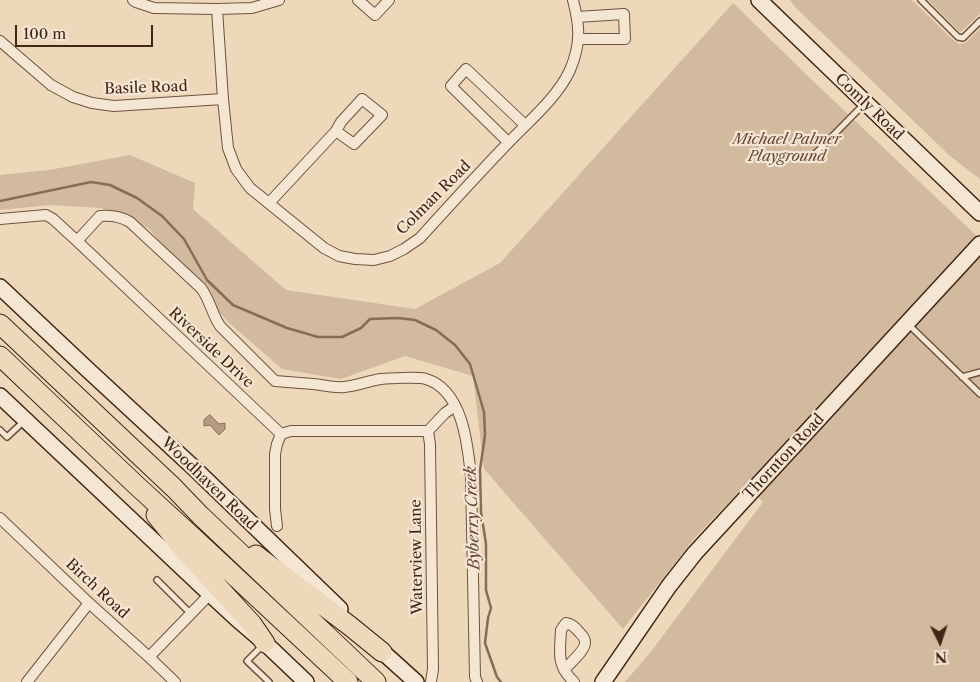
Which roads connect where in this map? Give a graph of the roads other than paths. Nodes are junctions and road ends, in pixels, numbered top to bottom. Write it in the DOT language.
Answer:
graph roads {
  1 [pos="133,0"];
  2 [pos="279,0"];
  3 [pos="358,0"];
  4 [pos="389,0"];
  5 [pos="572,0"];
  6 [pos="759,0"];
  7 [pos="921,0"];
  8 [pos="217,9"];
  9 [pos="577,17"];
  10 [pos="980,21"];
  11 [pos="579,39"];
  12 [pos="0,41"];
  13 [pos="223,99"];
  14 [pos="865,102"];
  15 [pos="526,125"];
  16 [pos="336,131"];
  17 [pos="508,142"];
  18 [pos="812,157"];
  19 [pos="269,203"];
  20 [pos="980,213"];
  21 [pos="0,219"];
  22 [pos="77,241"];
  23 [pos="980,244"];
  24 [pos="0,287"];
  25 [pos="0,324"];
  26 [pos="908,324"];
  27 [pos="0,356"];
  28 [pos="980,372"];
  29 [pos="962,377"];
  30 [pos="980,394"];
  31 [pos="0,396"];
  32 [pos="455,406"];
  33 [pos="26,420"];
  34 [pos="0,430"];
  35 [pos="428,431"];
  36 [pos="281,434"];
  37 [pos="136,485"];
  38 [pos="200,515"];
  39 [pos="0,518"];
  40 [pos="268,540"];
  41 [pos="156,580"];
  42 [pos="210,594"];
  43 [pos="89,603"];
  44 [pos="190,613"];
  45 [pos="265,643"];
  46 [pos="382,652"];
  47 [pos="149,657"];
  48 [pos="564,670"];
  49 [pos="26,682"];
  50 [pos="175,682"];
  51 [pos="269,682"];
  52 [pos="306,682"];
  53 [pos="348,682"];
  54 [pos="376,682"];
  55 [pos="416,682"];
  56 [pos="431,682"];
  57 [pos="477,682"];
  58 [pos="574,682"];
  59 [pos="603,682"];
  1 -- 8 [label="street"];
  2 -- 8 [label="street"];
  3 -- 4 [label="street"];
  5 -- 9 [label="street, Colman Road"];
  6 -- 14 [label="main road, Comly Road"];
  7 -- 10 [label="lane"];
  8 -- 13 [label="street, Colman Road"];
  9 -- 11 [label="street, Colman Road"];
  9 -- 11 [label="street"];
  11 -- 15 [label="street, Colman Road"];
  12 -- 13 [label="street, Basile Road"];
  13 -- 19 [label="street, Colman Road"];
  14 -- 18 [label="lane"];
  14 -- 20 [label="main road, Comly Road"];
  15 -- 17 [label="street, Colman Road"];
  15 -- 17 [label="street"];
  16 -- 16 [label="street"];
  16 -- 19 [label="street"];
  17 -- 19 [label="street, Colman Road"];
  21 -- 22 [label="street, Riverside Drive"];
  22 -- 32 [label="street"];
  22 -- 36 [label="street, Riverside Drive"];
  23 -- 26 [label="main road, Thornton Road"];
  24 -- 40 [label="main road, Woodhaven Road"];
  25 -- 38 [label="highway, Woodhaven Road"];
  26 -- 29 [label="lane"];
  26 -- 59 [label="main road, Thornton Road"];
  27 -- 37 [label="highway"];
  28 -- 29 [label="lane"];
  29 -- 30 [label="lane"];
  31 -- 33 [label="main road"];
  32 -- 35 [label="street"];
  32 -- 57 [label="street"];
  33 -- 34 [label="lane"];
  33 -- 42 [label="main road"];
  35 -- 36 [label="street"];
  35 -- 56 [label="street, Waterview Lane"];
  36 -- 40 [label="street"];
  37 -- 45 [label="highway"];
  37 -- 53 [label="highway"];
  38 -- 46 [label="highway"];
  38 -- 54 [label="highway, Woodhaven Road"];
  39 -- 43 [label="street, Birch Road"];
  40 -- 46 [label="main road, Woodhaven Road"];
  41 -- 44 [label="lane"];
  42 -- 44 [label="street"];
  42 -- 45 [label="main road"];
  43 -- 47 [label="street, Birch Road"];
  43 -- 49 [label="street"];
  44 -- 47 [label="street"];
  45 -- 51 [label="lane"];
  45 -- 52 [label="main road"];
  46 -- 55 [label="main road, Woodhaven Road"];
  47 -- 50 [label="street, Birch Road"];
  48 -- 58 [label="street"];
}
